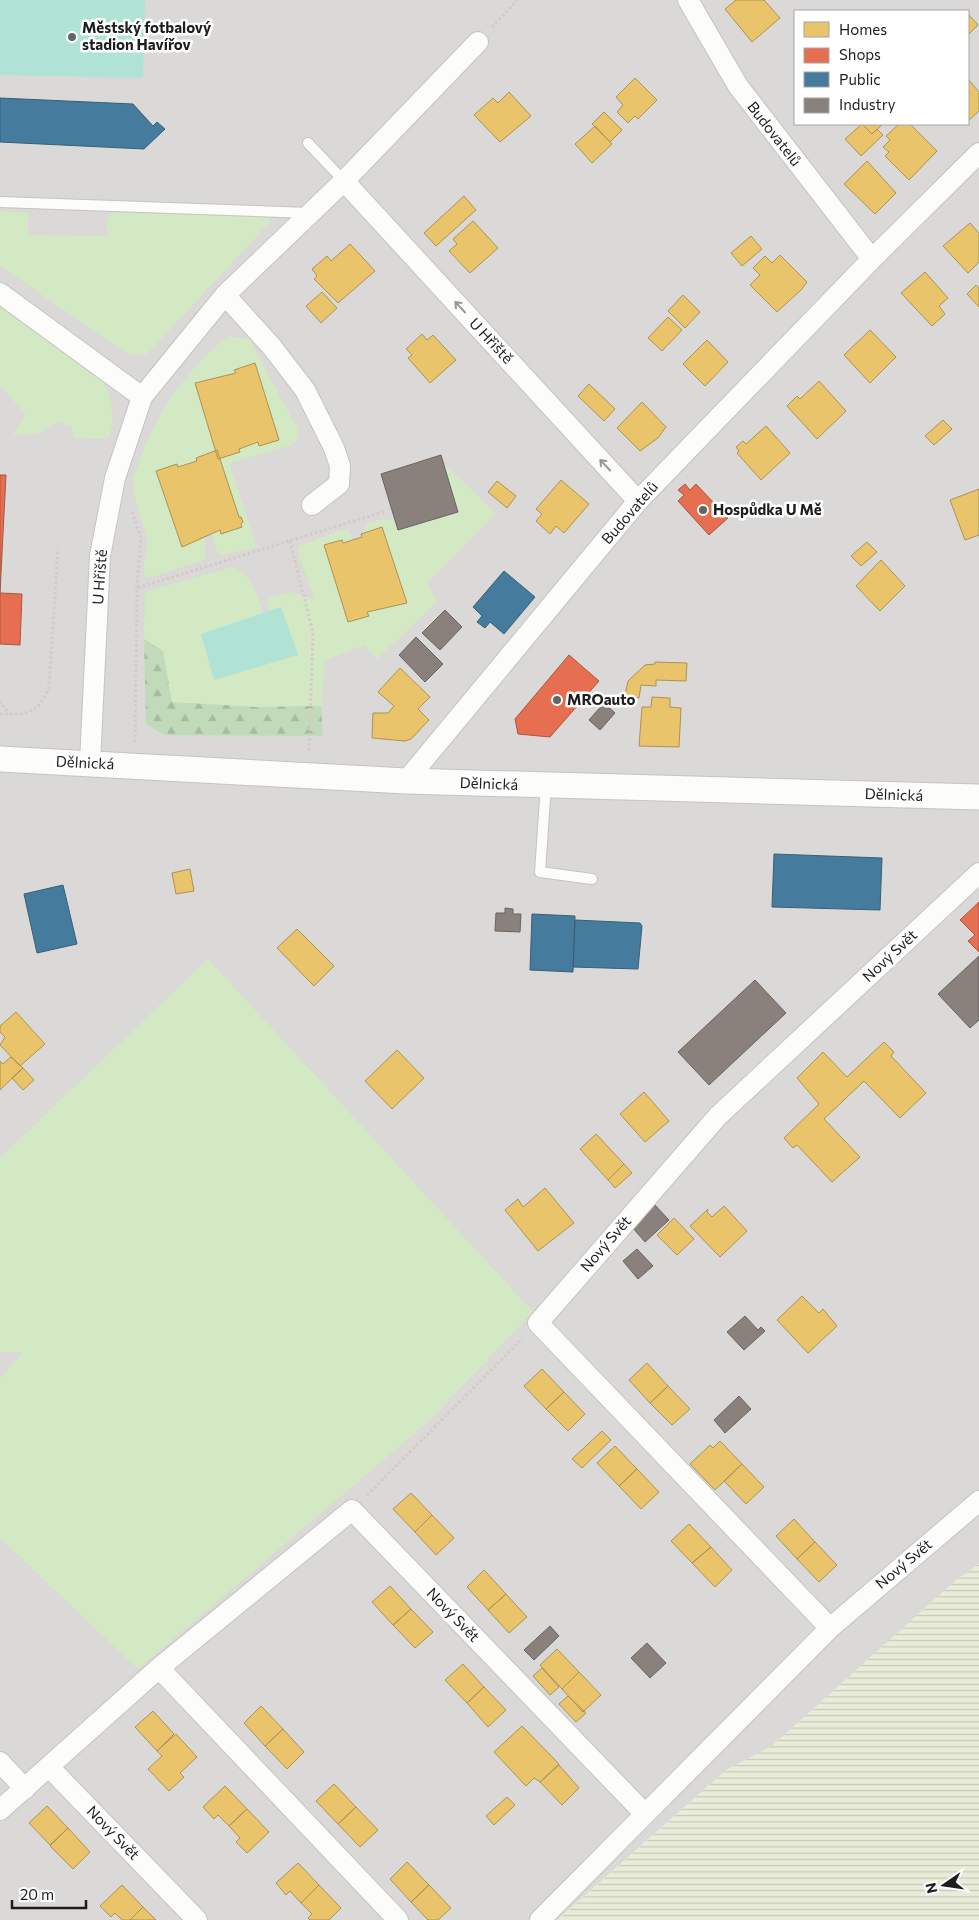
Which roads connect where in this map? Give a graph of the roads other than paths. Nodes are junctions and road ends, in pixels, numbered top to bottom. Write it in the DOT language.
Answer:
graph roads {
  1 [pos="688,0"];
  2 [pos="478,42"];
  3 [pos="308,143"];
  4 [pos="979,153"];
  5 [pos="344,181"];
  6 [pos="0,202"];
  7 [pos="311,213"];
  8 [pos="872,260"];
  9 [pos="0,293"];
  10 [pos="225,295"];
  11 [pos="142,396"];
  12 [pos="638,501"];
  13 [pos="312,505"];
  14 [pos="0,759"];
  15 [pos="90,763"];
  16 [pos="406,781"];
  17 [pos="546,785"];
  18 [pos="979,798"];
  19 [pos="979,873"];
  20 [pos="592,879"];
  21 [pos="979,1501"];
  22 [pos="830,1628"];
  23 [pos="159,1668"];
  24 [pos="0,1762"];
  25 [pos="50,1768"];
  26 [pos="25,1789"];
  27 [pos="0,1810"];
  28 [pos="644,1813"];
  29 [pos="197,1920"];
  30 [pos="398,1920"];
  31 [pos="540,1920"];
  1 -- 8 [label="street, Budovatelů"];
  2 -- 5 [label="street, U Hřiště"];
  3 -- 5 [label="lane"];
  4 -- 8 [label="street, Budovatelů"];
  5 -- 7 [label="street, U Hřiště"];
  12 -- 5 [label="street, U Hřiště, one-way"];
  6 -- 7 [label="lane"];
  7 -- 10 [label="street, U Hřiště"];
  8 -- 12 [label="street, Budovatelů"];
  9 -- 11 [label="street"];
  10 -- 11 [label="street, U Hřiště"];
  10 -- 13 [label="street"];
  11 -- 15 [label="street, U Hřiště"];
  12 -- 16 [label="street, Budovatelů"];
  14 -- 15 [label="street, Dělnická"];
  15 -- 16 [label="street, Dělnická"];
  16 -- 17 [label="street, Dělnická"];
  17 -- 18 [label="street, Dělnická"];
  17 -- 20 [label="lane"];
  19 -- 22 [label="street, Nový Svět"];
  21 -- 22 [label="street, Nový Svět"];
  22 -- 28 [label="street, Nový Svět"];
  23 -- 25 [label="street"];
  23 -- 28 [label="street, Nový Svět"];
  23 -- 30 [label="street"];
  24 -- 26 [label="street"];
  25 -- 26 [label="street"];
  25 -- 29 [label="street, Nový Svět"];
  26 -- 27 [label="street"];
  28 -- 31 [label="street, Nový Svět"];
}
